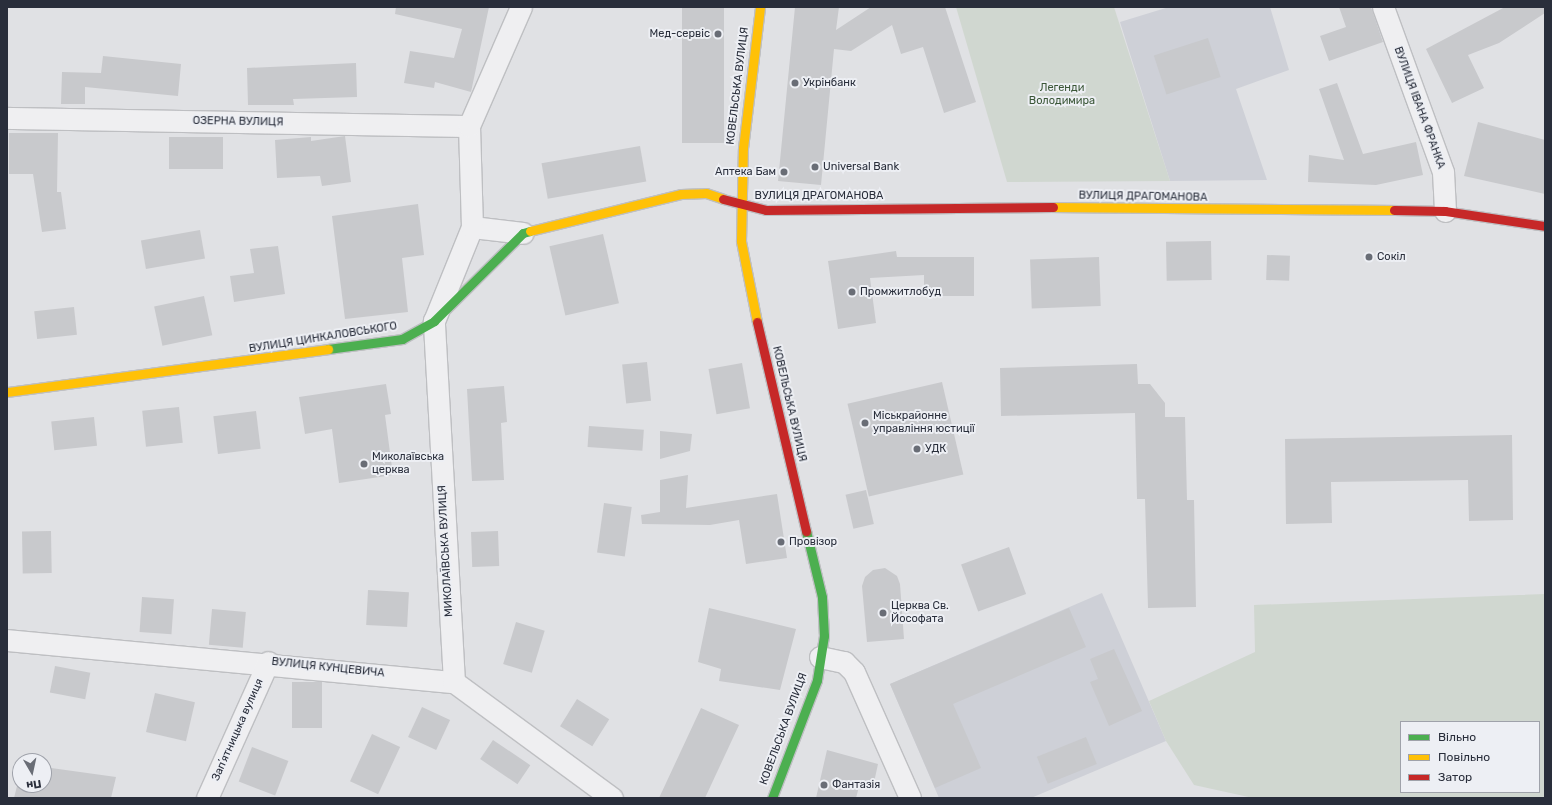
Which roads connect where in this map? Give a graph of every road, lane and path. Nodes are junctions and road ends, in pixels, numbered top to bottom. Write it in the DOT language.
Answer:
graph roads {
  1 [pos="522,7"];
  2 [pos="760,7"];
  3 [pos="1383,7"];
  4 [pos="7,118"];
  5 [pos="469,126"];
  6 [pos="740,206"];
  7 [pos="1445,211"];
  8 [pos="1545,226"];
  9 [pos="472,227"];
  10 [pos="523,233"];
  11 [pos="434,321"];
  12 [pos="7,392"];
  13 [pos="7,640"];
  14 [pos="820,657"];
  15 [pos="268,662"];
  16 [pos="454,682"];
  17 [pos="207,798"];
  18 [pos="612,798"];
  19 [pos="772,798"];
  20 [pos="910,798"];
  1 -- 5 [label="street, МИКОЛАЇВСЬКА ВУЛИЦЯ"];
  2 -- 6 [label="street, КОВЕЛЬСЬКА ВУЛИЦЯ"];
  3 -- 7 [label="street, ВУЛИЦЯ ІВАНА ФРАНКА"];
  4 -- 5 [label="street, ОЗЕРНА ВУЛИЦЯ"];
  5 -- 9 [label="street, МИКОЛАЇВСЬКА ВУЛИЦЯ"];
  6 -- 7 [label="street, ВУЛИЦЯ ДРАГОМАНОВА"];
  6 -- 10 [label="street, ВУЛИЦЯ ЦИНКАЛОВСЬКОГО"];
  6 -- 14 [label="street, КОВЕЛЬСЬКА ВУЛИЦЯ"];
  7 -- 8 [label="street, ВУЛИЦЯ ДРАГОМАНОВА"];
  9 -- 10 [label="street"];
  9 -- 11 [label="street, МИКОЛАЇВСЬКА ВУЛИЦЯ"];
  10 -- 11 [label="street, ВУЛИЦЯ ЦИНКАЛОВСЬКОГО"];
  11 -- 12 [label="street, ВУЛИЦЯ ЦИНКАЛОВСЬКОГО"];
  11 -- 16 [label="street, МИКОЛАЇВСЬКА ВУЛИЦЯ"];
  13 -- 15 [label="street, ВУЛИЦЯ КУНЦЕВИЧА"];
  14 -- 19 [label="street, КОВЕЛЬСЬКА ВУЛИЦЯ"];
  14 -- 20 [label="street"];
  15 -- 16 [label="street, ВУЛИЦЯ КУНЦЕВИЧА"];
  15 -- 17 [label="street, Запʼятницька вулиця"];
  16 -- 18 [label="street"];
}
